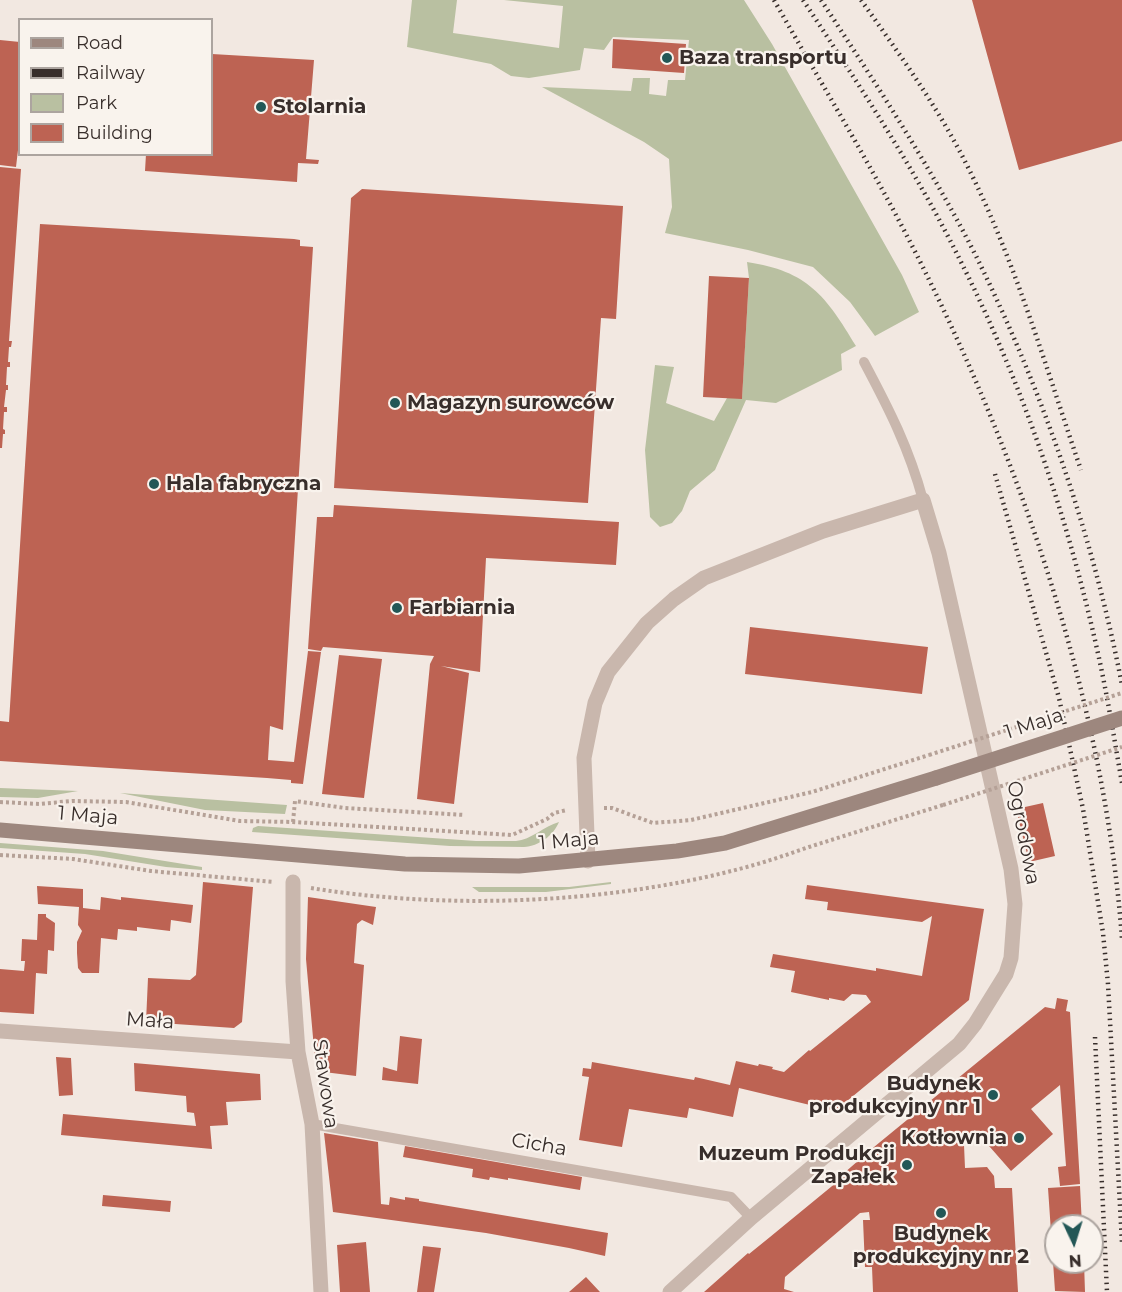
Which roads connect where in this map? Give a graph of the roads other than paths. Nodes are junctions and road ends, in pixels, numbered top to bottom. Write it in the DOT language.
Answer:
graph roads {
  1 [pos="864,362"];
  2 [pos="923,500"];
  3 [pos="1122,718"];
  4 [pos="0,830"];
  5 [pos="588,861"];
  6 [pos="293,884"];
  7 [pos="0,1031"];
  8 [pos="298,1052"];
  9 [pos="312,1124"];
  10 [pos="751,1218"];
  11 [pos="321,1292"];
  12 [pos="670,1292"];
  1 -- 2 [label="lane, Ogrodowa"];
  2 -- 5 [label="street"];
  2 -- 10 [label="street, Ogrodowa"];
  3 -- 5 [label="main road, 1 Maja, bridge"];
  4 -- 5 [label="main road, 1 Maja"];
  6 -- 8 [label="street, Stawowa"];
  7 -- 8 [label="street, Mała"];
  8 -- 9 [label="street, Stawowa"];
  9 -- 10 [label="lane, Cicha"];
  9 -- 11 [label="street, Stawowa"];
  10 -- 12 [label="street, Ogrodowa"];
}
